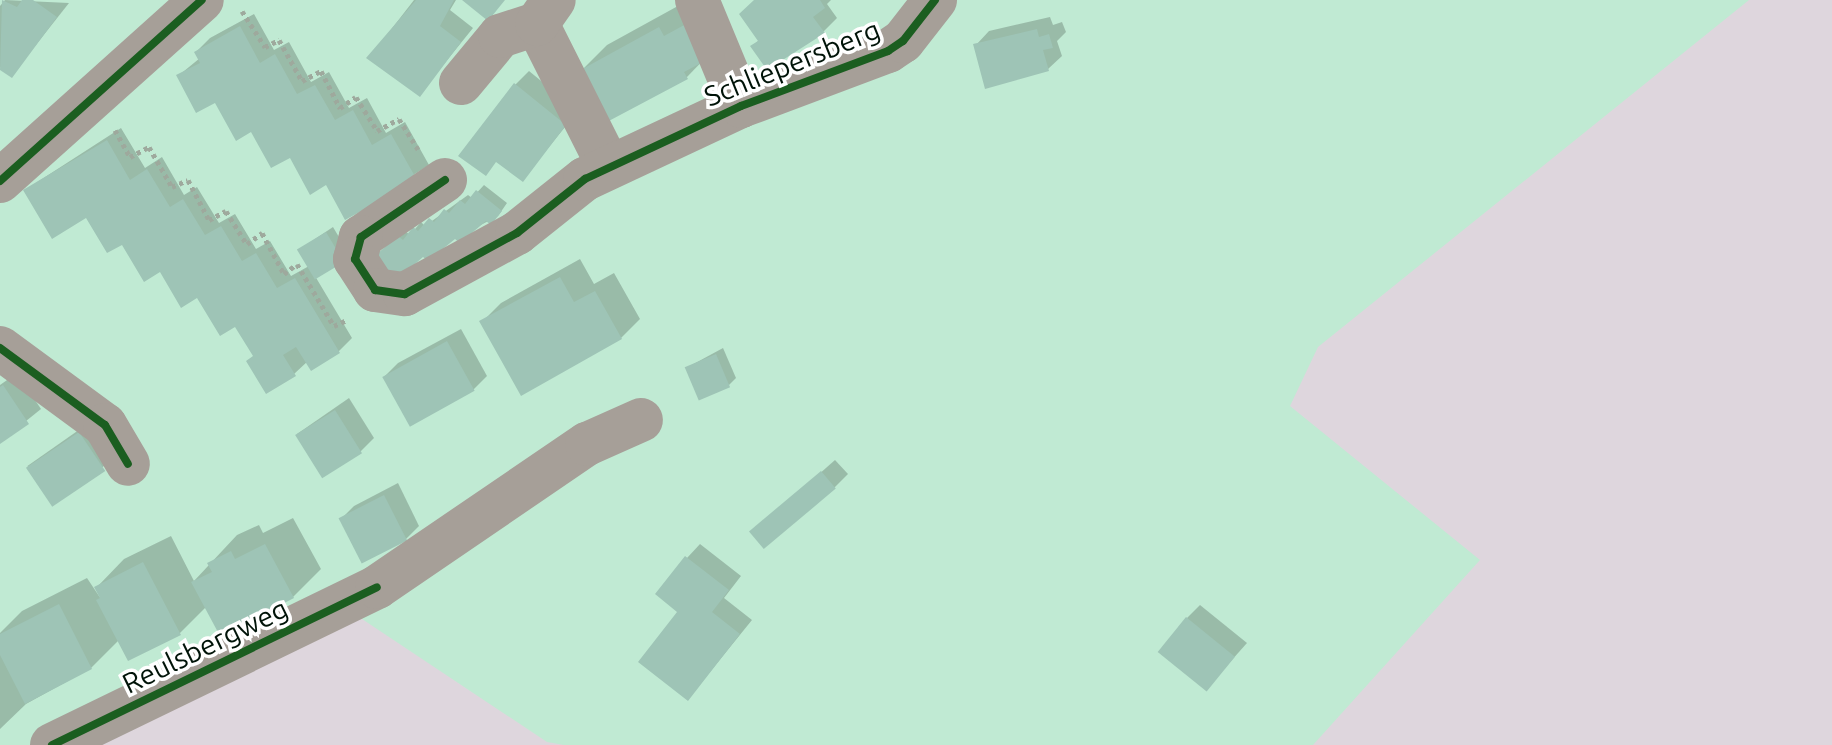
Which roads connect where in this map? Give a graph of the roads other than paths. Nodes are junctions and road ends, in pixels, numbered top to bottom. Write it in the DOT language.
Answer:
graph roads {
  1 [pos="202,0"];
  2 [pos="697,0"];
  3 [pos="935,0"];
  4 [pos="546,12"];
  5 [pos="461,83"];
  6 [pos="741,106"];
  7 [pos="609,167"];
  8 [pos="445,180"];
  9 [pos="0,181"];
  10 [pos="0,348"];
  11 [pos="641,420"];
  12 [pos="128,464"];
  13 [pos="52,745"];
  1 -- 9 [label="street"];
  2 -- 6 [label="street"];
  3 -- 6 [label="street, Schliepersberg"];
  4 -- 5 [label="street"];
  4 -- 7 [label="street"];
  6 -- 7 [label="street, Schliepersberg"];
  7 -- 8 [label="street, Schliepersberg"];
  10 -- 12 [label="street"];
  11 -- 13 [label="street, Reulsbergweg"];
}
